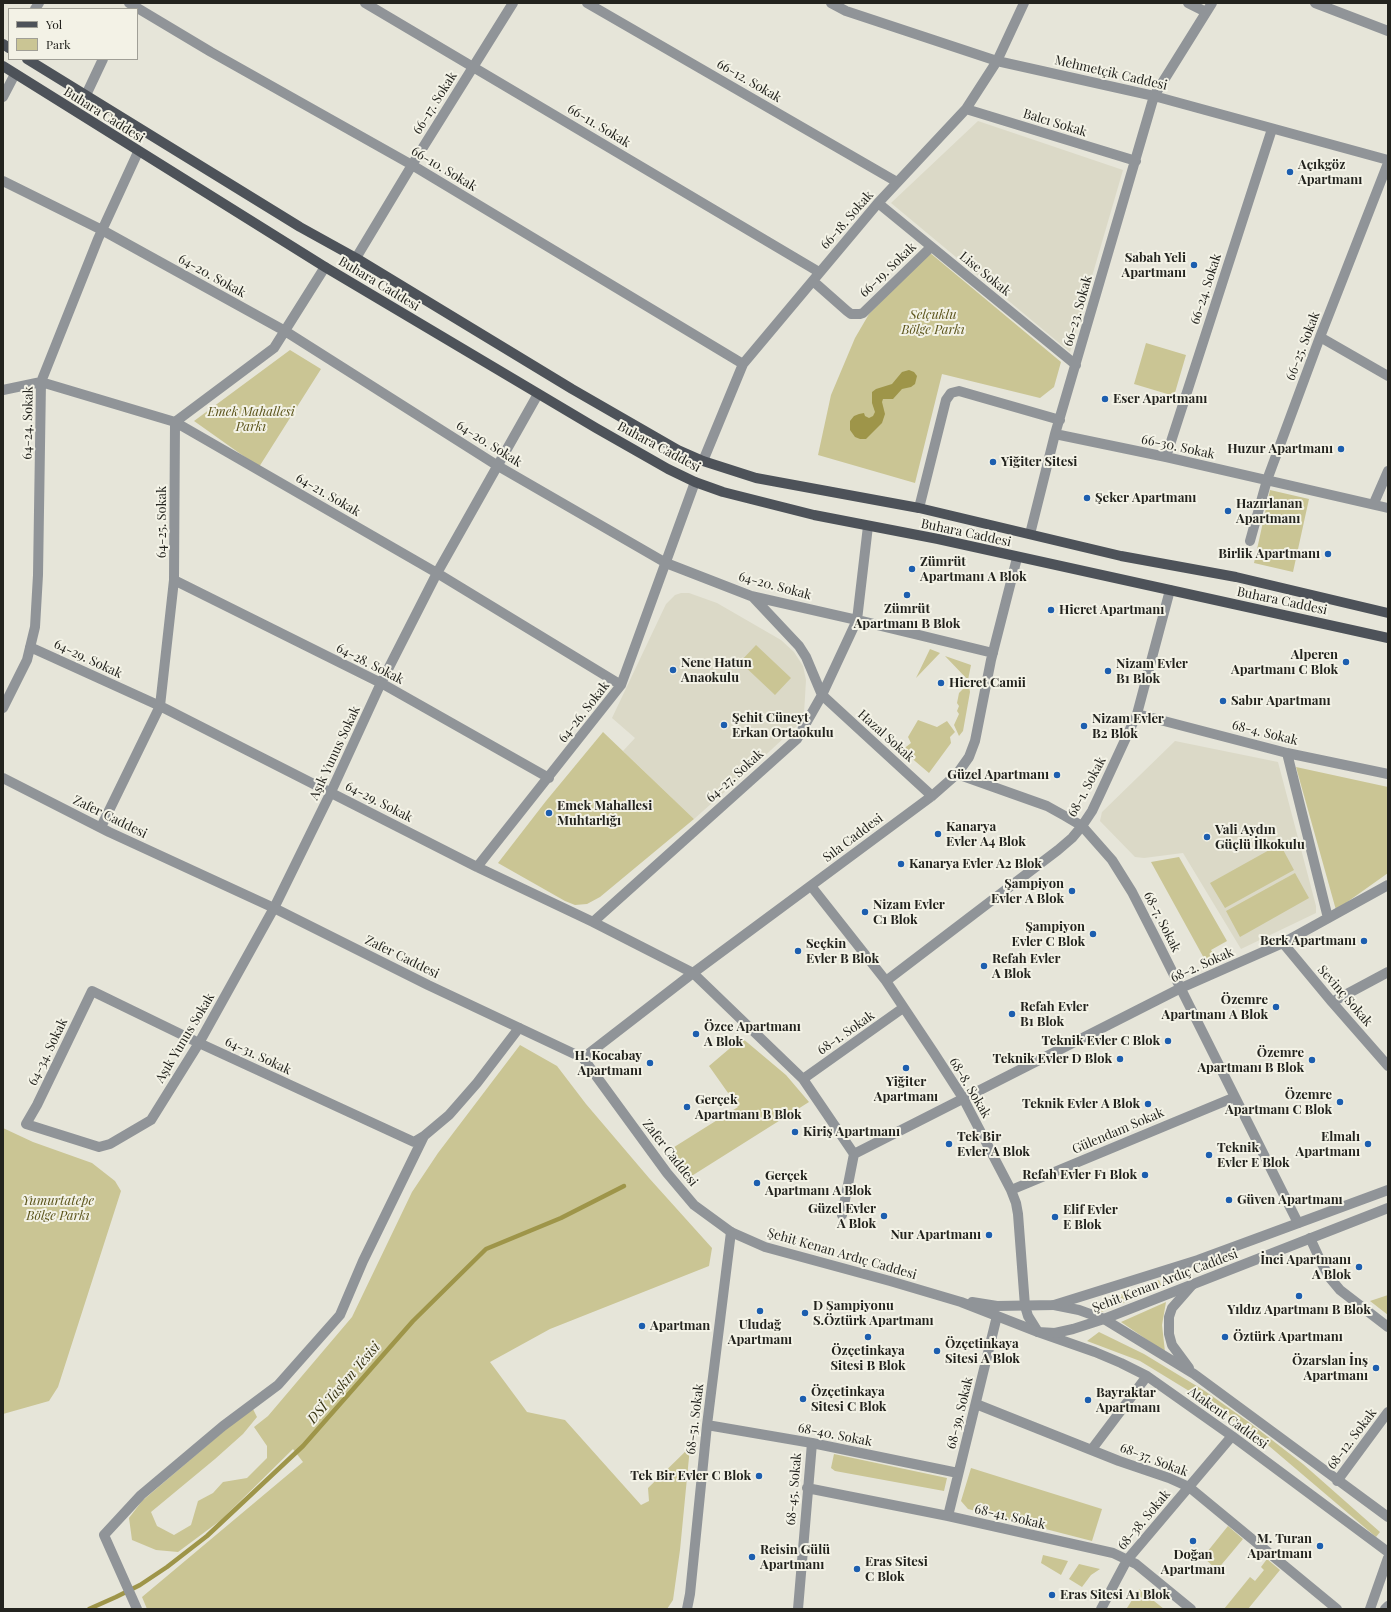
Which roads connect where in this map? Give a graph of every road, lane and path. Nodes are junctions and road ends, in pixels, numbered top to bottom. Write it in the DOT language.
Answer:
graph roads {
  1 [pos="365,3"];
  2 [pos="513,3"];
  3 [pos="587,3"];
  4 [pos="831,3"];
  5 [pos="1024,3"];
  6 [pos="1188,3"];
  7 [pos="1212,3"];
  8 [pos="1316,3"];
  9 [pos="138,8"];
  10 [pos="1206,12"];
  11 [pos="1388,31"];
  12 [pos="30,60"];
  13 [pos="103,60"];
  14 [pos="997,61"];
  15 [pos="3,66"];
  16 [pos="474,66"];
  17 [pos="15,74"];
  18 [pos="86,95"];
  19 [pos="3,96"];
  20 [pos="1154,96"];
  21 [pos="966,109"];
  22 [pos="1272,129"];
  23 [pos="138,152"];
  24 [pos="1388,160"];
  25 [pos="1136,161"];
  26 [pos="1388,163"];
  27 [pos="412,164"];
  28 [pos="3,181"];
  29 [pos="897,182"];
  30 [pos="878,203"];
  31 [pos="102,230"];
  32 [pos="931,247"];
  33 [pos="356,258"];
  34 [pos="325,267"];
  35 [pos="819,272"];
  36 [pos="813,281"];
  37 [pos="285,331"];
  38 [pos="1320,337"];
  39 [pos="743,364"];
  40 [pos="1076,365"];
  41 [pos="1388,376"];
  42 [pos="41,382"];
  43 [pos="3,390"];
  44 [pos="538,394"];
  45 [pos="1060,420"];
  46 [pos="175,422"];
  47 [pos="1055,434"];
  48 [pos="1166,457"];
  49 [pos="703,461"];
  50 [pos="498,466"];
  51 [pos="1388,471"];
  52 [pos="1267,480"];
  53 [pos="695,482"];
  54 [pos="1374,503"];
  55 [pos="919,508"];
  56 [pos="1388,508"];
  57 [pos="868,526"];
  58 [pos="1030,534"];
  59 [pos="1250,541"];
  60 [pos="1017,558"];
  61 [pos="666,563"];
  62 [pos="437,573"];
  63 [pos="174,580"];
  64 [pos="1170,590"];
  65 [pos="751,596"];
  66 [pos="1388,613"];
  67 [pos="857,620"];
  68 [pos="1388,638"];
  69 [pos="30,647"];
  70 [pos="994,653"];
  71 [pos="381,683"];
  72 [pos="621,685"];
  73 [pos="822,695"];
  74 [pos="160,706"];
  75 [pos="3,708"];
  76 [pos="1137,714"];
  77 [pos="1287,752"];
  78 [pos="957,774"];
  79 [pos="1388,774"];
  80 [pos="3,778"];
  81 [pos="549,778"];
  82 [pos="331,792"];
  83 [pos="932,796"];
  84 [pos="1082,826"];
  85 [pos="101,827"];
  86 [pos="477,867"];
  87 [pos="1388,885"];
  88 [pos="811,886"];
  89 [pos="274,908"];
  90 [pos="1328,918"];
  91 [pos="593,922"];
  92 [pos="1283,943"];
  93 [pos="1388,972"];
  94 [pos="693,973"];
  95 [pos="886,981"];
  96 [pos="1181,988"];
  97 [pos="92,991"];
  98 [pos="1332,1002"];
  99 [pos="903,1008"];
  100 [pos="519,1028"];
  101 [pos="199,1043"];
  102 [pos="583,1058"];
  103 [pos="1388,1066"];
  104 [pos="803,1079"];
  105 [pos="1235,1097"];
  106 [pos="963,1098"];
  107 [pos="424,1136"];
  108 [pos="99,1147"];
  109 [pos="854,1154"];
  110 [pos="1011,1190"];
  111 [pos="1388,1190"];
  112 [pos="1388,1208"];
  113 [pos="842,1215"];
  114 [pos="1298,1223"];
  115 [pos="731,1232"];
  116 [pos="1310,1238"];
  117 [pos="1193,1284"];
  118 [pos="948,1298"];
  119 [pos="1054,1305"];
  120 [pos="1025,1306"];
  121 [pos="997,1316"];
  122 [pos="1104,1319"];
  123 [pos="1388,1327"];
  124 [pos="1038,1332"];
  125 [pos="1194,1374"];
  126 [pos="1147,1376"];
  127 [pos="976,1404"];
  128 [pos="1388,1412"];
  129 [pos="707,1425"];
  130 [pos="1232,1436"];
  131 [pos="812,1442"];
  132 [pos="1092,1449"];
  133 [pos="958,1473"];
  134 [pos="1337,1481"];
  135 [pos="1189,1487"];
  136 [pos="807,1488"];
  137 [pos="948,1516"];
  138 [pos="1388,1517"];
  139 [pos="1388,1552"];
  140 [pos="1388,1558"];
  141 [pos="1127,1560"];
  142 [pos="135,1605"];
  143 [pos="1388,1606"];
  144 [pos="687,1609"];
  145 [pos="798,1609"];
  146 [pos="1101,1609"];
  147 [pos="1191,1609"];
  148 [pos="1337,1609"];
  149 [pos="1370,1609"];
  150 [pos="1385,1609"];
  1 -- 16 [label="street, 66-11. Sokak"];
  2 -- 16 [label="street, 66-17. Sokak"];
  3 -- 29 [label="street, 66-12. Sokak"];
  4 -- 14 [label="street, Mehmetçik Caddesi"];
  5 -- 14 [label="street, 66-18. Sokak"];
  6 -- 10 [label="street"];
  7 -- 10 [label="street, 66-23. Sokak"];
  8 -- 11 [label="street"];
  9 -- 27 [label="street, 66-10. Sokak"];
  10 -- 20 [label="street, 66-23. Sokak"];
  12 -- 18 [label="main road, Buhara Caddesi"];
  13 -- 18 [label="street"];
  14 -- 20 [label="street, Mehmetçik Caddesi"];
  14 -- 21 [label="street, 66-18. Sokak"];
  15 -- 17 [label="main road, Buhara Caddesi"];
  16 -- 27 [label="street, 66-17. Sokak"];
  16 -- 35 [label="street, 66-11. Sokak"];
  17 -- 19 [label="street"];
  17 -- 23 [label="main road, Buhara Caddesi"];
  18 -- 33 [label="main road, Buhara Caddesi"];
  20 -- 22 [label="street, Mehmetçik Caddesi"];
  20 -- 25 [label="street, 66-23. Sokak"];
  21 -- 25 [label="street, Balcı Sokak"];
  21 -- 29 [label="street, 66-18. Sokak"];
  22 -- 24 [label="street, Mehmetçik Caddesi"];
  22 -- 48 [label="street, 66-24. Sokak"];
  23 -- 31 [label="street, 64-24. Sokak"];
  23 -- 34 [label="main road, Buhara Caddesi"];
  25 -- 40 [label="street, 66-23. Sokak"];
  26 -- 38 [label="street, 66-25. Sokak"];
  27 -- 33 [label="street, 66-17. Sokak"];
  27 -- 39 [label="street, 66-10. Sokak"];
  28 -- 31 [label="street, 64-20. Sokak"];
  29 -- 30 [label="street, 66-18. Sokak"];
  30 -- 32 [label="street, Lise Sokak"];
  30 -- 35 [label="street, 66-18. Sokak"];
  31 -- 37 [label="street, 64-20. Sokak"];
  31 -- 42 [label="street, 64-24. Sokak"];
  32 -- 36 [label="street, 66-19. Sokak"];
  32 -- 40 [label="street, Lise Sokak"];
  33 -- 49 [label="main road, Buhara Caddesi"];
  34 -- 37 [label="street"];
  34 -- 44 [label="main road, Buhara Caddesi"];
  35 -- 36 [label="street, 66-18. Sokak"];
  36 -- 39 [label="street, 66-18. Sokak"];
  37 -- 46 [label="street"];
  37 -- 50 [label="street, 64-20. Sokak"];
  38 -- 41 [label="street"];
  38 -- 52 [label="street, 66-25. Sokak"];
  39 -- 49 [label="street, 66-18. Sokak"];
  40 -- 45 [label="street, 66-23. Sokak"];
  42 -- 43 [label="street, 64-21. Sokak"];
  42 -- 46 [label="street, 64-21. Sokak"];
  42 -- 69 [label="street, 64-24. Sokak"];
  44 -- 50 [label="street, Aşık Yunus Sokak"];
  44 -- 53 [label="main road, Buhara Caddesi"];
  45 -- 47 [label="street, 66-23. Sokak"];
  45 -- 55 [label="street"];
  46 -- 62 [label="street, 64-21. Sokak"];
  46 -- 63 [label="street, 64-25. Sokak"];
  47 -- 48 [label="street, 66-30. Sokak"];
  47 -- 58 [label="street, 66-23. Sokak"];
  48 -- 52 [label="street, 66-30. Sokak"];
  49 -- 55 [label="main road, Buhara Caddesi"];
  50 -- 61 [label="street, 64-20. Sokak"];
  50 -- 62 [label="street, Aşık Yunus Sokak"];
  51 -- 54 [label="street"];
  52 -- 54 [label="street, 66-30. Sokak"];
  52 -- 59 [label="street, 66-25. Sokak"];
  53 -- 57 [label="main road, Buhara Caddesi"];
  53 -- 61 [label="street, 64-26. Sokak"];
  54 -- 56 [label="street, 66-30. Sokak"];
  55 -- 58 [label="main road, Buhara Caddesi"];
  57 -- 60 [label="main road, Buhara Caddesi"];
  57 -- 67 [label="street, 64-27. Sokak"];
  58 -- 66 [label="main road, Buhara Caddesi"];
  60 -- 64 [label="main road, Buhara Caddesi"];
  60 -- 70 [label="street, Sıla Caddesi"];
  61 -- 65 [label="street, 64-20. Sokak"];
  61 -- 72 [label="street, 64-26. Sokak"];
  62 -- 71 [label="street, Aşık Yunus Sokak"];
  62 -- 72 [label="street, 64-21. Sokak"];
  63 -- 71 [label="street, 64-28. Sokak"];
  63 -- 74 [label="street, 64-25. Sokak"];
  64 -- 68 [label="main road, Buhara Caddesi"];
  64 -- 76 [label="street, 68-1. Sokak"];
  65 -- 67 [label="street, 64-20. Sokak"];
  65 -- 73 [label="street"];
  67 -- 70 [label="street, 64-20. Sokak"];
  67 -- 73 [label="street, 64-27. Sokak"];
  69 -- 74 [label="street, 64-29. Sokak"];
  69 -- 75 [label="street, 64-24. Sokak"];
  70 -- 78 [label="street, Sıla Caddesi"];
  71 -- 81 [label="street, 64-28. Sokak"];
  71 -- 82 [label="street, Aşık Yunus Sokak"];
  72 -- 81 [label="street, 64-26. Sokak"];
  73 -- 83 [label="street, Hazal Sokak"];
  73 -- 91 [label="street, 64-27. Sokak"];
  74 -- 82 [label="street, 64-29. Sokak"];
  74 -- 85 [label="street, 64-25. Sokak"];
  76 -- 77 [label="street, 68-4. Sokak"];
  76 -- 84 [label="street, 68-1. Sokak"];
  77 -- 79 [label="street, 68-4. Sokak"];
  77 -- 90 [label="street"];
  78 -- 83 [label="street, Sıla Caddesi"];
  78 -- 84 [label="street, 68-7. Sokak"];
  80 -- 85 [label="street, Zafer Caddesi"];
  81 -- 86 [label="street, 64-26. Sokak"];
  82 -- 86 [label="street, 64-29. Sokak"];
  82 -- 89 [label="street, Aşık Yunus Sokak"];
  83 -- 88 [label="street, Sıla Caddesi"];
  84 -- 95 [label="street, 68-1. Sokak"];
  84 -- 96 [label="street, 68-7. Sokak"];
  85 -- 89 [label="street, Zafer Caddesi"];
  86 -- 91 [label="street, 64-29. Sokak"];
  87 -- 90 [label="street, 68-2. Sokak"];
  88 -- 94 [label="street, Sıla Caddesi"];
  88 -- 95 [label="street, 68-8. Sokak"];
  89 -- 100 [label="street, Zafer Caddesi"];
  89 -- 101 [label="street, Aşık Yunus Sokak"];
  90 -- 92 [label="street, 68-2. Sokak"];
  91 -- 94 [label="street, 64-29. Sokak"];
  92 -- 96 [label="street, 68-2. Sokak"];
  92 -- 98 [label="street, Sevinç Sokak"];
  93 -- 98 [label="street"];
  94 -- 102 [label="street, Sıla Caddesi"];
  94 -- 104 [label="street, 64-29. Sokak"];
  95 -- 99 [label="street, 68-8. Sokak"];
  96 -- 105 [label="street, 68-7. Sokak"];
  96 -- 106 [label="street, 68-2. Sokak"];
  97 -- 101 [label="street, 64-31. Sokak"];
  97 -- 108 [label="street, 64-34. Sokak"];
  98 -- 103 [label="street, Sevinç Sokak"];
  99 -- 104 [label="street, 68-1. Sokak"];
  99 -- 106 [label="street, 68-8. Sokak"];
  100 -- 102 [label="street, Zafer Caddesi"];
  100 -- 107 [label="street"];
  101 -- 107 [label="street, 64-31. Sokak"];
  101 -- 108 [label="street, Aşık Yunus Sokak"];
  102 -- 115 [label="street, Zafer Caddesi"];
  104 -- 109 [label="street, 64-29. Sokak"];
  105 -- 110 [label="street, Gülendam Sokak"];
  105 -- 114 [label="street, 68-7. Sokak"];
  106 -- 109 [label="street, 68-2. Sokak"];
  106 -- 110 [label="street, 68-8. Sokak"];
  107 -- 142 [label="street"];
  109 -- 113 [label="street"];
  110 -- 120 [label="street, 68-8. Sokak"];
  111 -- 114 [label="street, Şehit Kenan Ardıç Caddesi"];
  112 -- 116 [label="street, Şehit Kenan Ardıç Caddesi"];
  114 -- 119 [label="street, Şehit Kenan Ardıç Caddesi"];
  115 -- 118 [label="street, Şehit Kenan Ardıç Caddesi"];
  115 -- 129 [label="street, 68-51. Sokak"];
  116 -- 117 [label="street, Şehit Kenan Ardıç Caddesi"];
  116 -- 123 [label="street"];
  117 -- 122 [label="street, Şehit Kenan Ardıç Caddesi"];
  117 -- 125 [label="street"];
  118 -- 120 [label="street, Şehit Kenan Ardıç Caddesi"];
  118 -- 121 [label="street, Şehit Kenan Ardıç Caddesi"];
  119 -- 120 [label="street, Şehit Kenan Ardıç Caddesi"];
  119 -- 122 [label="street, Atakent Caddesi"];
  120 -- 124 [label="street, 68-8. Sokak"];
  121 -- 124 [label="street, Şehit Kenan Ardıç Caddesi"];
  121 -- 127 [label="street, 68-39. Sokak"];
  122 -- 124 [label="street, Şehit Kenan Ardıç Caddesi"];
  122 -- 125 [label="street, Atakent Caddesi"];
  124 -- 126 [label="street, Atakent Caddesi"];
  125 -- 134 [label="street, Atakent Caddesi"];
  126 -- 130 [label="street, Atakent Caddesi"];
  126 -- 132 [label="street"];
  127 -- 132 [label="street, 68-37. Sokak"];
  127 -- 133 [label="street, 68-39. Sokak"];
  128 -- 134 [label="street, 68-12. Sokak"];
  129 -- 131 [label="street, 68-40. Sokak"];
  129 -- 144 [label="street, 68-51. Sokak"];
  130 -- 135 [label="street, 68-38. Sokak"];
  130 -- 139 [label="street, Atakent Caddesi"];
  131 -- 133 [label="street, 68-40. Sokak"];
  131 -- 136 [label="street, 68-45. Sokak"];
  132 -- 135 [label="street, 68-37. Sokak"];
  133 -- 137 [label="street, 68-39. Sokak"];
  134 -- 138 [label="street, Atakent Caddesi"];
  135 -- 141 [label="street, 68-38. Sokak"];
  135 -- 148 [label="street, 68-37. Sokak"];
  136 -- 137 [label="street, 68-41. Sokak"];
  136 -- 145 [label="street, 68-45. Sokak"];
  137 -- 141 [label="street, 68-41. Sokak"];
  140 -- 149 [label="street"];
  141 -- 146 [label="street, 68-38. Sokak"];
  141 -- 147 [label="street, 68-41. Sokak"];
  143 -- 150 [label="street"];
}
